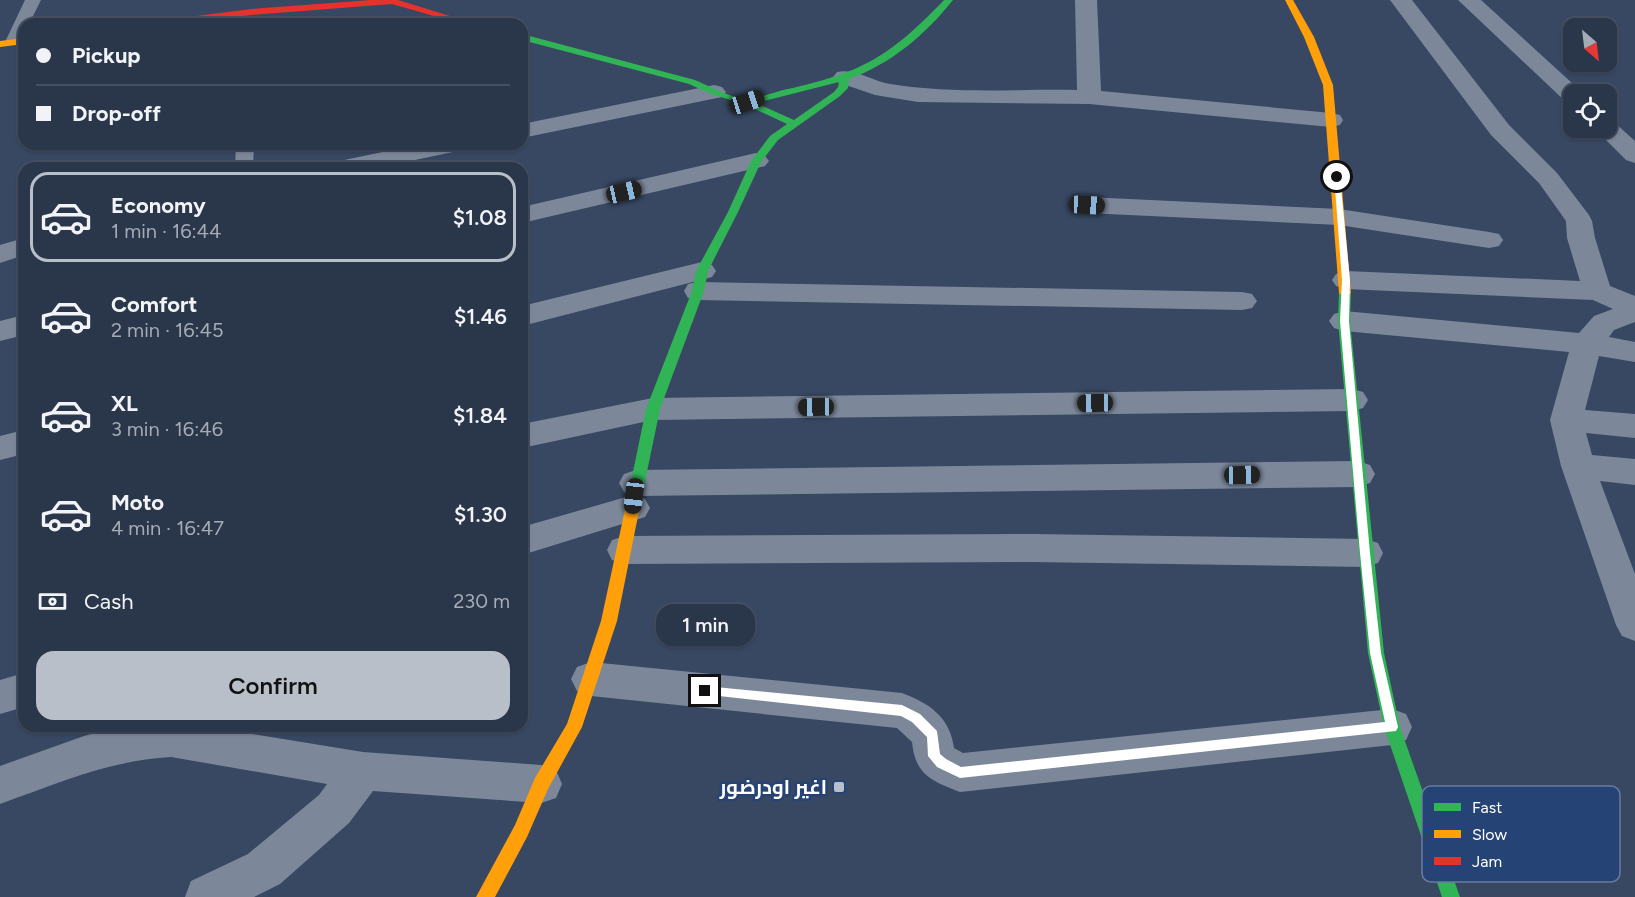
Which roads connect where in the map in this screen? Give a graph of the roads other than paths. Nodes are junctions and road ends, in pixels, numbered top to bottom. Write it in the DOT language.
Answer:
graph roads {
  1 [pos="33,0"];
  2 [pos="949,0"];
  3 [pos="1086,0"];
  4 [pos="1289,0"];
  5 [pos="1401,0"];
  6 [pos="1469,0"];
  7 [pos="24,18"];
  8 [pos="250,18"];
  9 [pos="438,18"];
  10 [pos="528,38"];
  11 [pos="845,76"];
  12 [pos="1563,87"];
  13 [pos="714,92"];
  14 [pos="1089,97"];
  15 [pos="747,102"];
  16 [pos="1331,120"];
  17 [pos="793,123"];
  18 [pos="528,130"];
  19 [pos="1617,138"];
  20 [pos="401,150"];
  21 [pos="1635,155"];
  22 [pos="756,161"];
  23 [pos="360,162"];
  24 [pos="1087,205"];
  25 [pos="528,214"];
  26 [pos="1339,218"];
  27 [pos="1489,240"];
  28 [pos="18,248"];
  29 [pos="0,254"];
  30 [pos="1346,280"];
  31 [pos="700,281"];
  32 [pos="1597,291"];
  33 [pos="1242,301"];
  34 [pos="1635,309"];
  35 [pos="528,315"];
  36 [pos="1344,321"];
  37 [pos="18,326"];
  38 [pos="0,331"];
  39 [pos="1587,344"];
  40 [pos="1635,352"];
  41 [pos="1352,400"];
  42 [pos="653,409"];
  43 [pos="1566,420"];
  44 [pos="1635,426"];
  45 [pos="528,435"];
  46 [pos="18,444"];
  47 [pos="0,448"];
  48 [pos="1578,466"];
  49 [pos="1635,472"];
  50 [pos="1358,474"];
  51 [pos="634,496"];
  52 [pos="528,539"];
  53 [pos="625,550"];
  54 [pos="1365,553"];
  55 [pos="1635,625"];
  56 [pos="591,680"];
  57 [pos="18,692"];
  58 [pos="0,697"];
  59 [pos="1392,727"];
  60 [pos="363,771"];
  61 [pos="541,784"];
  62 [pos="0,785"];
  63 [pos="1422,811"];
  64 [pos="1446,882"];
  65 [pos="207,897"];
  66 [pos="485,897"];
  67 [pos="1451,897"];
  1 -- 7 [label="lane"];
  2 -- 11 [label="street"];
  3 -- 14 [label="street"];
  4 -- 16 [label="street"];
  5 -- 32 [label="street"];
  6 -- 12 [label="street"];
  8 -- 9 [label="street"];
  10 -- 13 [label="street"];
  11 -- 14 [label="street"];
  11 -- 15 [label="street"];
  11 -- 17 [label="street"];
  13 -- 15 [label="street"];
  13 -- 18 [label="street"];
  14 -- 16 [label="street"];
  15 -- 17 [label="street"];
  16 -- 26 [label="street"];
  17 -- 22 [label="street"];
  19 -- 21 [label="street"];
  20 -- 23 [label="street"];
  22 -- 25 [label="street"];
  22 -- 31 [label="street"];
  24 -- 26 [label="street"];
  26 -- 27 [label="street"];
  26 -- 30 [label="street"];
  28 -- 29 [label="street"];
  30 -- 32 [label="street"];
  30 -- 36 [label="street"];
  31 -- 33 [label="street"];
  31 -- 35 [label="street"];
  31 -- 42 [label="street"];
  32 -- 34 [label="street"];
  34 -- 39 [label="street"];
  36 -- 39 [label="street"];
  36 -- 41 [label="street"];
  37 -- 38 [label="street"];
  39 -- 40 [label="street"];
  39 -- 43 [label="street"];
  41 -- 42 [label="street"];
  41 -- 50 [label="street"];
  42 -- 45 [label="street"];
  42 -- 51 [label="street"];
  43 -- 44 [label="street"];
  43 -- 48 [label="street"];
  46 -- 47 [label="street"];
  48 -- 49 [label="street"];
  48 -- 55 [label="street"];
  50 -- 51 [label="street"];
  50 -- 54 [label="street"];
  51 -- 52 [label="street"];
  51 -- 53 [label="street"];
  53 -- 54 [label="street"];
  53 -- 56 [label="street"];
  54 -- 59 [label="street"];
  56 -- 59 [label="street"];
  56 -- 61 [label="street"];
  57 -- 58 [label="street"];
  59 -- 63 [label="street"];
  60 -- 61 [label="street"];
  60 -- 62 [label="street"];
  60 -- 65 [label="street"];
  61 -- 66 [label="street"];
  64 -- 67 [label="street"];
}
